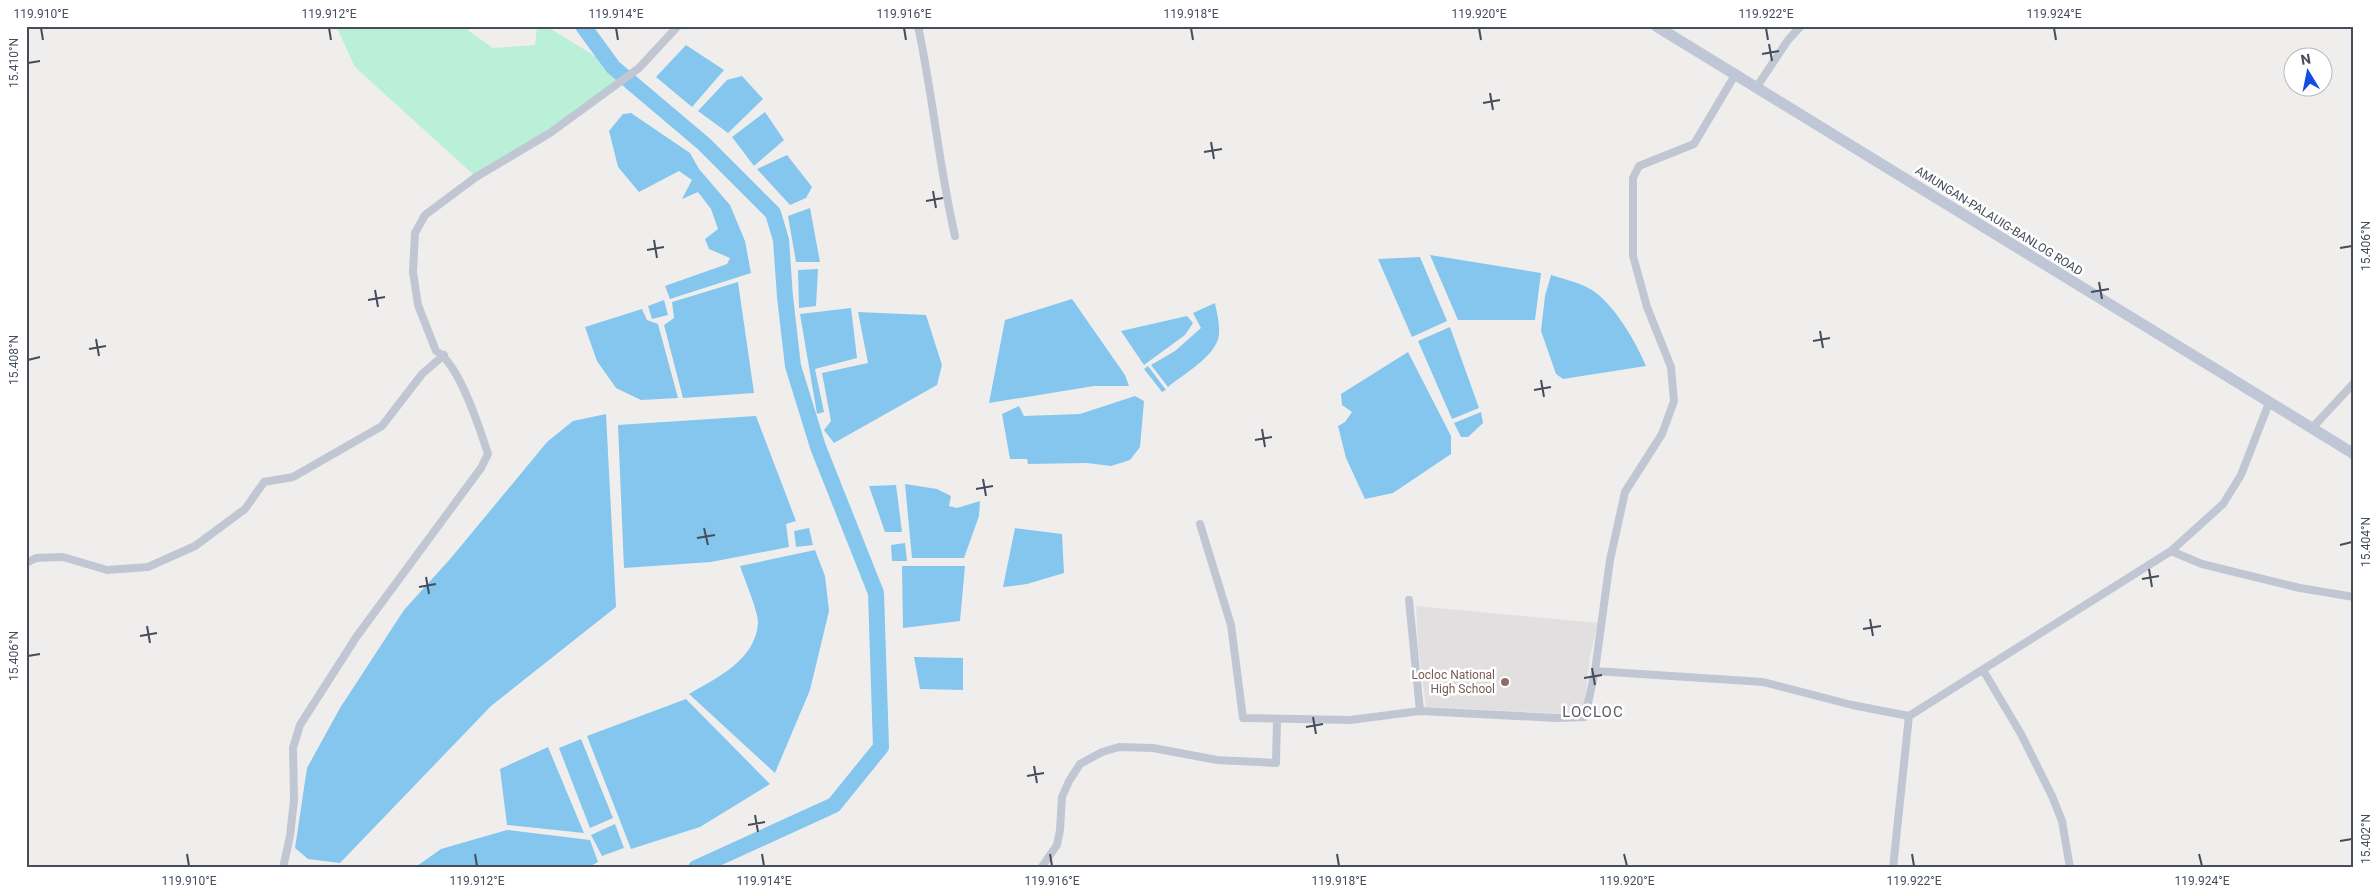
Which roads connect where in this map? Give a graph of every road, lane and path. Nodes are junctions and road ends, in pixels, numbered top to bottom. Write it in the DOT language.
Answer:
graph roads {
  1 [pos="678,26"];
  2 [pos="918,26"];
  3 [pos="1656,26"];
  4 [pos="1801,26"];
  5 [pos="1735,75"];
  6 [pos="1756,88"];
  7 [pos="955,236"];
  8 [pos="444,355"];
  9 [pos="2354,383"];
  10 [pos="2269,403"];
  11 [pos="2312,428"];
  12 [pos="2354,454"];
  13 [pos="1200,524"];
  14 [pos="2171,551"];
  15 [pos="26,563"];
  16 [pos="2354,597"];
  17 [pos="1410,600"];
  18 [pos="1983,670"];
  19 [pos="1594,671"];
  20 [pos="1420,711"];
  21 [pos="1909,716"];
  22 [pos="1277,719"];
  23 [pos="283,868"];
  24 [pos="1041,868"];
  25 [pos="1893,868"];
  26 [pos="2070,868"];
  1 -- 8 [label="street"];
  2 -- 7 [label="street"];
  3 -- 5 [label="main road, AMUNGAN-PALAUIG-BANLOG ROAD"];
  4 -- 6 [label="street"];
  5 -- 6 [label="main road, AMUNGAN-PALAUIG-BANLOG ROAD"];
  5 -- 19 [label="street"];
  6 -- 10 [label="main road, AMUNGAN-PALAUIG-BANLOG ROAD"];
  8 -- 15 [label="street"];
  8 -- 23 [label="street"];
  9 -- 11 [label="street"];
  10 -- 11 [label="main road, AMUNGAN-PALAUIG-BANLOG ROAD"];
  10 -- 14 [label="street"];
  11 -- 12 [label="main road, AMUNGAN-PALAUIG-BANLOG ROAD"];
  13 -- 22 [label="street"];
  14 -- 16 [label="street"];
  14 -- 18 [label="street"];
  17 -- 20 [label="street"];
  18 -- 21 [label="street"];
  18 -- 26 [label="street"];
  19 -- 20 [label="street"];
  19 -- 21 [label="street"];
  20 -- 22 [label="street"];
  21 -- 25 [label="street"];
  22 -- 24 [label="street"];
}
